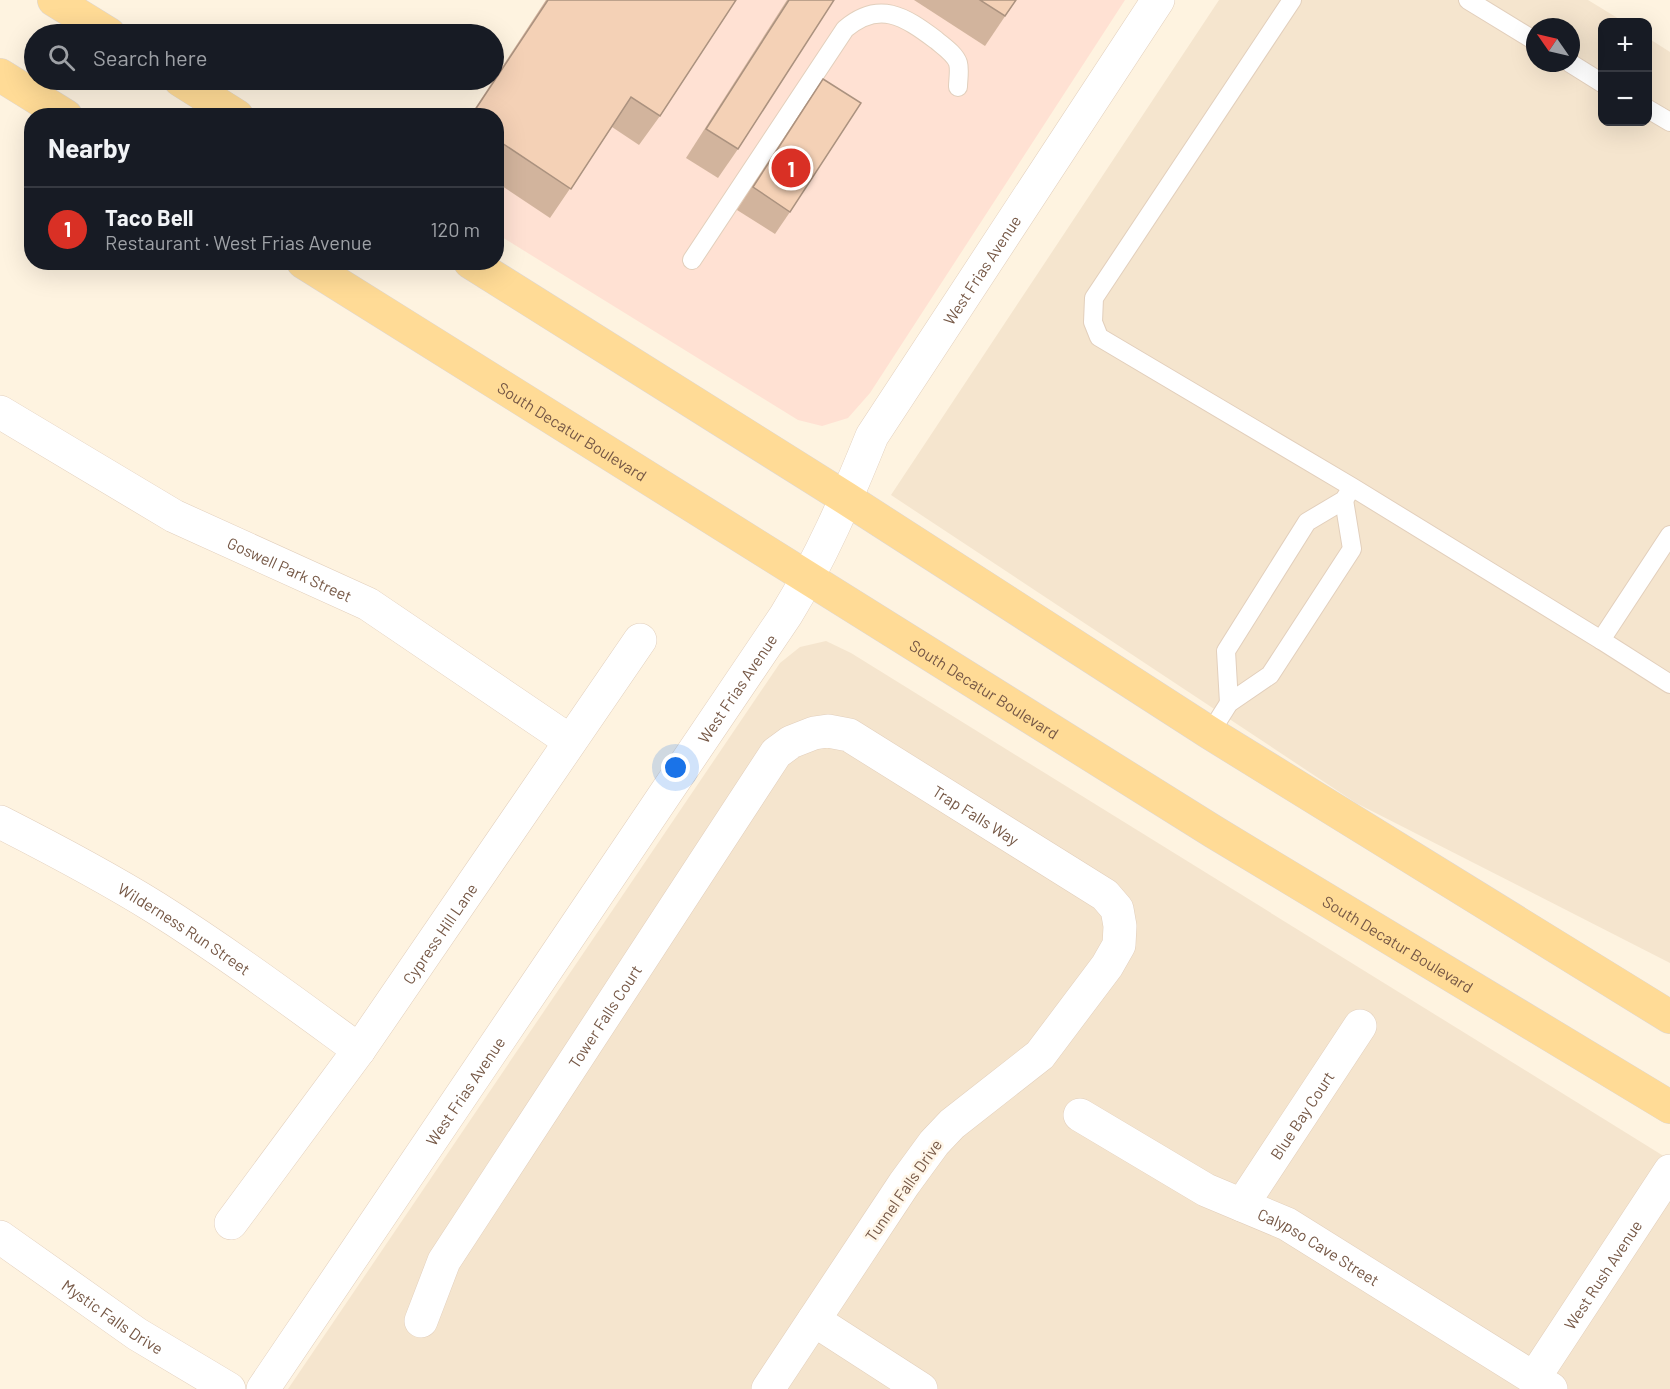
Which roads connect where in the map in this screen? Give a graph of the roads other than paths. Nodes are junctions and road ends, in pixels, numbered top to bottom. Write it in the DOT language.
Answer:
graph roads {
  1 [pos="54,0"];
  2 [pos="1158,0"];
  3 [pos="1292,0"];
  4 [pos="1468,0"];
  5 [pos="93,24"];
  6 [pos="1526,35"];
  7 [pos="1580,69"];
  8 [pos="0,75"];
  9 [pos="1598,80"];
  10 [pos="958,87"];
  11 [pos="24,90"];
  12 [pos="24,90"];
  13 [pos="196,90"];
  14 [pos="53,108"];
  15 [pos="224,108"];
  16 [pos="1652,113"];
  17 [pos="1670,122"];
  18 [pos="692,260"];
  19 [pos="316,270"];
  20 [pos="483,270"];
  21 [pos="0,412"];
  22 [pos="1348,493"];
  23 [pos="847,499"];
  24 [pos="1670,535"];
  25 [pos="809,577"];
  26 [pos="640,640"];
  27 [pos="1600,640"];
  28 [pos="1670,684"];
  29 [pos="1229,703"];
  30 [pos="814,733"];
  31 [pos="1209,733"];
  32 [pos="570,741"];
  33 [pos="0,822"];
  34 [pos="1120,926"];
  35 [pos="1670,1017"];
  36 [pos="1360,1026"];
  37 [pos="359,1050"];
  38 [pos="1670,1107"];
  39 [pos="1080,1115"];
  40 [pos="1670,1171"];
  41 [pos="1242,1205"];
  42 [pos="231,1223"];
  43 [pos="0,1237"];
  44 [pos="814,1320"];
  45 [pos="421,1321"];
  46 [pos="1542,1384"];
  47 [pos="230,1389"];
  48 [pos="263,1389"];
  49 [pos="768,1389"];
  50 [pos="921,1389"];
  1 -- 5 [label="main road"];
  2 -- 23 [label="street, West Frias Avenue"];
  3 -- 22 [label="lane"];
  4 -- 6 [label="lane"];
  7 -- 9 [label="lane"];
  8 -- 11 [label="main road"];
  10 -- 18 [label="lane"];
  12 -- 14 [label="main road"];
  13 -- 15 [label="main road"];
  16 -- 17 [label="lane"];
  19 -- 25 [label="main road, South Decatur Boulevard"];
  20 -- 23 [label="main road"];
  21 -- 32 [label="street, Goswell Park Street"];
  22 -- 27 [label="lane"];
  22 -- 29 [label="lane"];
  22 -- 29 [label="lane"];
  23 -- 25 [label="street, West Frias Avenue"];
  23 -- 31 [label="main road"];
  24 -- 27 [label="lane"];
  25 -- 38 [label="main road, South Decatur Boulevard"];
  25 -- 48 [label="street, West Frias Avenue"];
  26 -- 32 [label="street, Cypress Hill Lane"];
  27 -- 28 [label="lane"];
  29 -- 31 [label="lane"];
  30 -- 34 [label="street, Trap Falls Way"];
  30 -- 45 [label="street, Tower Falls Court"];
  31 -- 35 [label="main road"];
  32 -- 37 [label="street, Cypress Hill Lane"];
  33 -- 37 [label="street, Wilderness Run Street"];
  34 -- 44 [label="street, Tunnel Falls Drive"];
  36 -- 41 [label="street, Blue Bay Court"];
  37 -- 42 [label="street, Cypress Hill Lane"];
  39 -- 41 [label="street, Calypso Cave Street"];
  40 -- 46 [label="street, West Rush Avenue"];
  41 -- 46 [label="street, Calypso Cave Street"];
  43 -- 47 [label="street, Mystic Falls Drive"];
  44 -- 49 [label="street, Tunnel Falls Drive"];
  44 -- 50 [label="street"];
}
